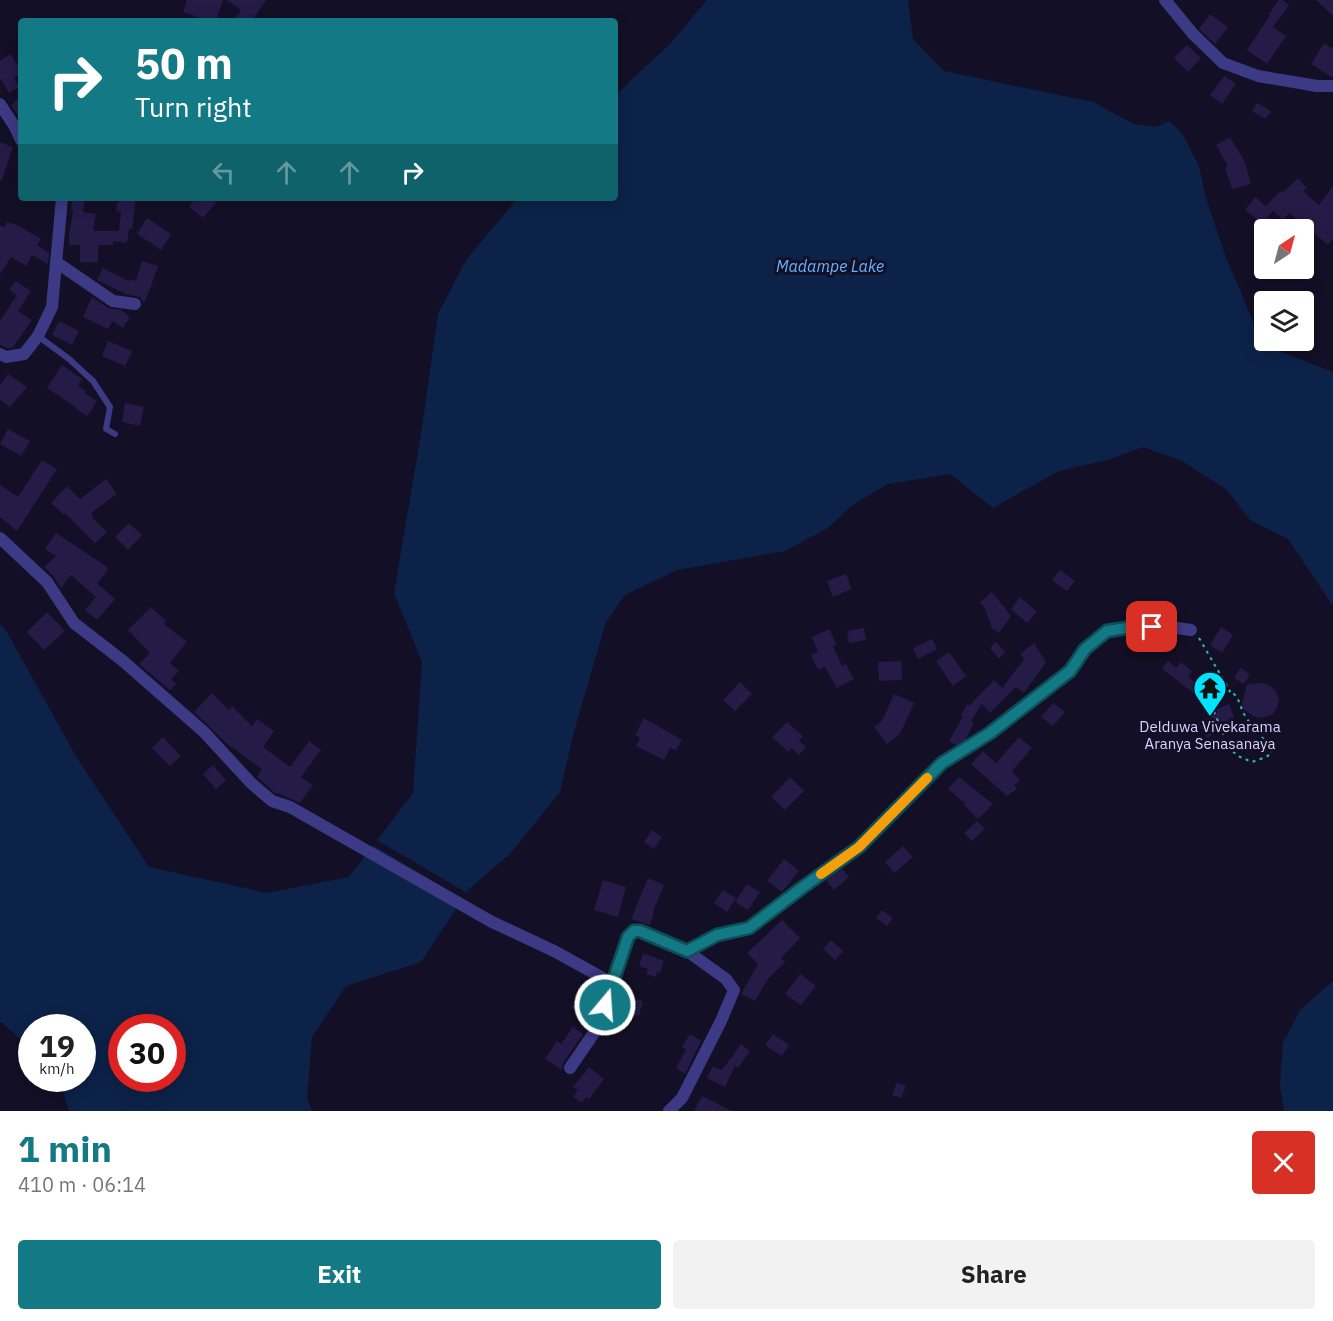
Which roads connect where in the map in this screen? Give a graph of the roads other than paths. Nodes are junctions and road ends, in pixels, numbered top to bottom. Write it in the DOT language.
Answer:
graph roads {
  1 [pos="1165,0"];
  2 [pos="1333,86"];
  3 [pos="0,104"];
  4 [pos="18,134"];
  5 [pos="62,201"];
  6 [pos="56,262"];
  7 [pos="135,304"];
  8 [pos="38,336"];
  9 [pos="0,354"];
  10 [pos="116,434"];
  11 [pos="0,537"];
  12 [pos="1191,630"];
  13 [pos="687,951"];
  14 [pos="612,983"];
  15 [pos="570,1068"];
  16 [pos="669,1111"];
  1 -- 2 [label="street"];
  3 -- 4 [label="street"];
  5 -- 6 [label="street"];
  6 -- 7 [label="street"];
  6 -- 8 [label="street"];
  8 -- 9 [label="street"];
  8 -- 10 [label="lane"];
  11 -- 14 [label="street"];
  12 -- 13 [label="street"];
  13 -- 14 [label="street"];
  13 -- 16 [label="street"];
  14 -- 15 [label="street"];
}
